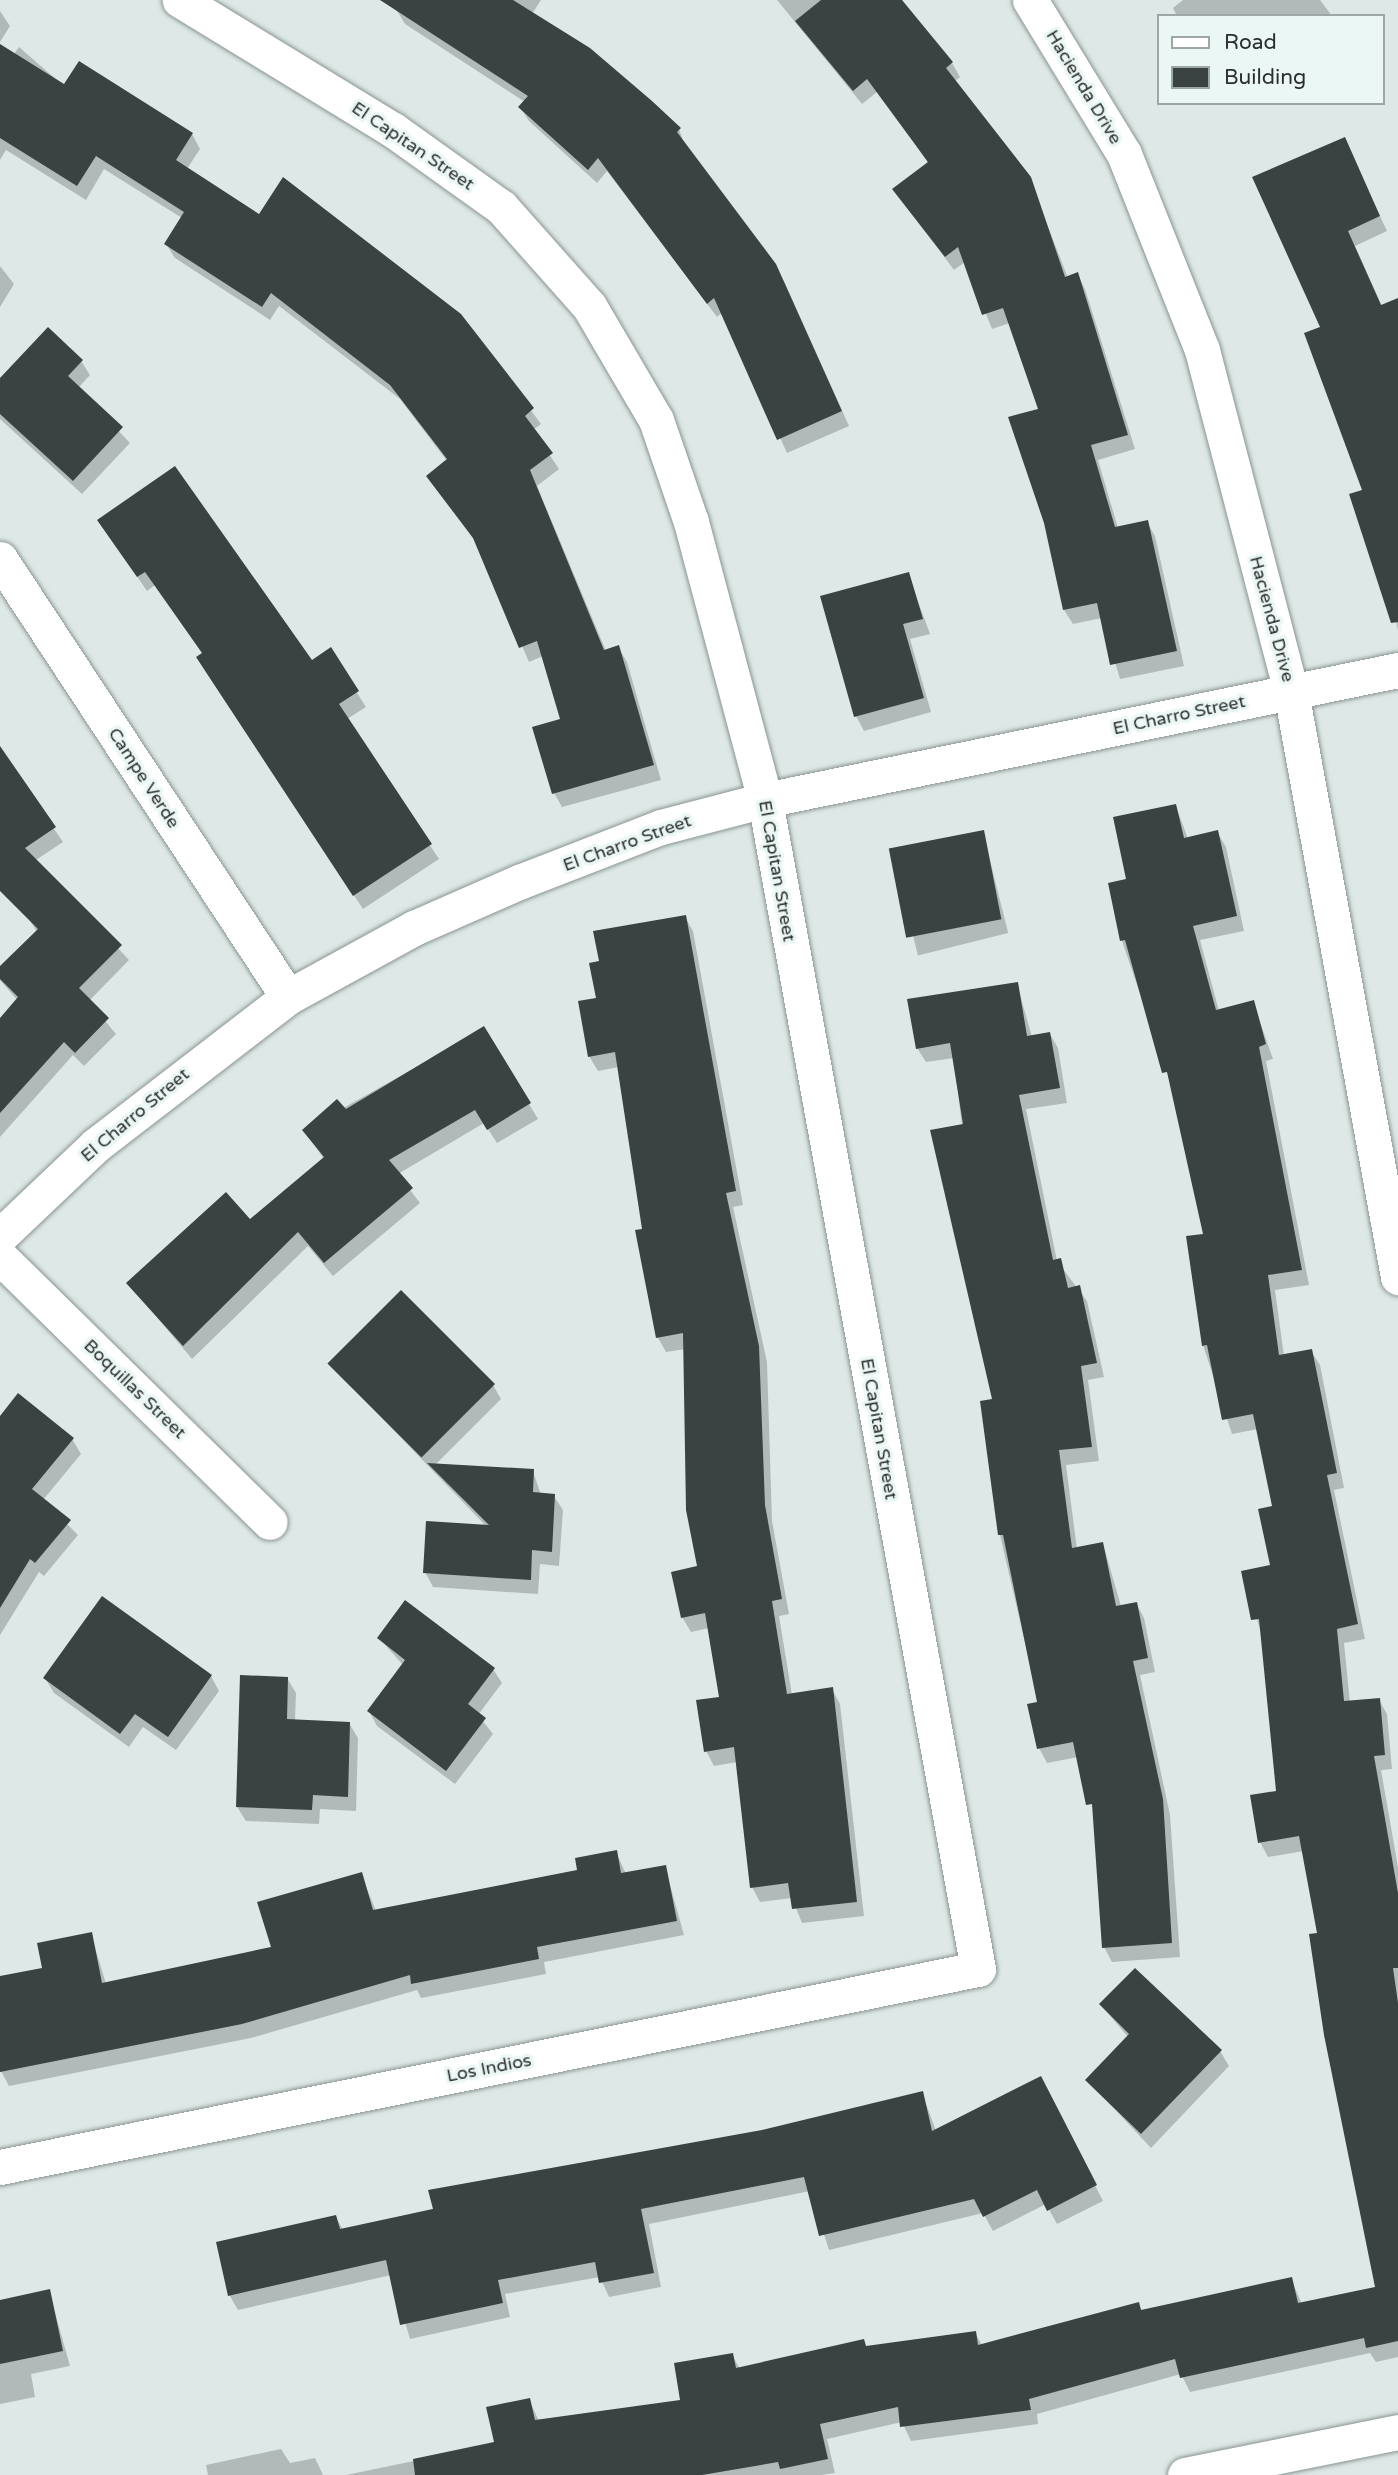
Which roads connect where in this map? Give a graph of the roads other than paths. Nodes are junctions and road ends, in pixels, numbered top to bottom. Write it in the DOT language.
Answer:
graph roads {
  1 [pos="180,0"];
  2 [pos="1030,0"];
  3 [pos="0,559"];
  4 [pos="1398,670"];
  5 [pos="1291,692"];
  6 [pos="765,800"];
  7 [pos="288,997"];
  8 [pos="0,1236"];
  9 [pos="0,1257"];
  10 [pos="1398,1277"];
  11 [pos="270,1522"];
  12 [pos="978,1969"];
  13 [pos="0,2167"];
  14 [pos="1398,2431"];
  15 [pos="1185,2475"];
  1 -- 6 [label="street, El Capitan Street"];
  2 -- 5 [label="street, Hacienda Drive"];
  3 -- 7 [label="street, Campe Verde"];
  4 -- 5 [label="street, El Charro Street"];
  5 -- 6 [label="street, El Charro Street"];
  5 -- 10 [label="street, Hacienda Drive"];
  6 -- 7 [label="street, El Charro Street"];
  6 -- 12 [label="street, El Capitan Street"];
  7 -- 8 [label="street, El Charro Street"];
  9 -- 11 [label="street, Boquillas Street"];
  12 -- 13 [label="street, Los Indios"];
  14 -- 15 [label="street"];
}
